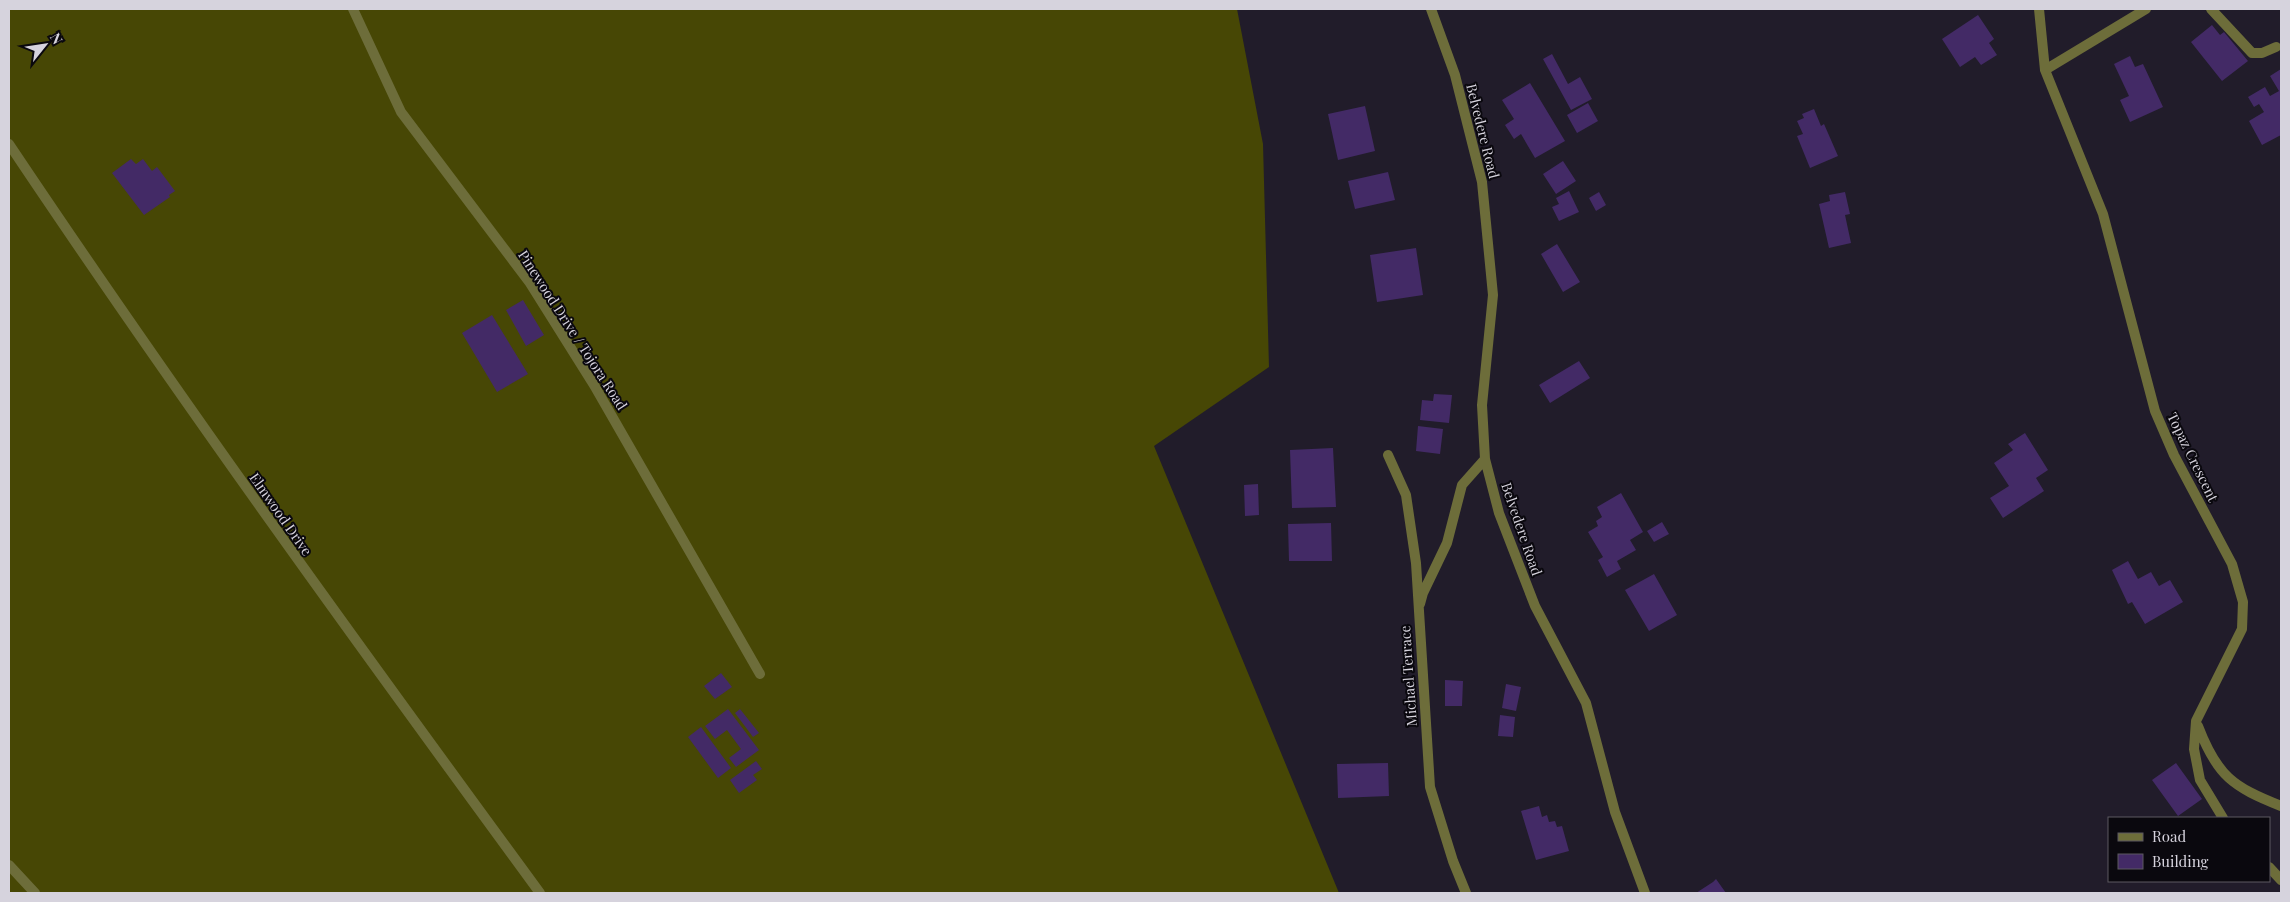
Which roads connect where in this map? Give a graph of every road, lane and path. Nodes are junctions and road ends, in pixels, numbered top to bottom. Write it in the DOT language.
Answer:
graph roads {
  1 [pos="353,9"];
  2 [pos="1431,9"];
  3 [pos="2039,9"];
  4 [pos="2146,9"];
  5 [pos="2211,9"];
  6 [pos="2276,47"];
  7 [pos="2046,70"];
  8 [pos="9,144"];
  9 [pos="1388,455"];
  10 [pos="1485,459"];
  11 [pos="1418,615"];
  12 [pos="760,674"];
  13 [pos="2196,721"];
  14 [pos="2281,806"];
  15 [pos="2222,817"];
  16 [pos="9,865"];
  17 [pos="2270,868"];
  18 [pos="2281,880"];
  19 [pos="35,893"];
  20 [pos="540,893"];
  21 [pos="1466,893"];
  22 [pos="1646,893"];
  1 -- 12 [label="street, Pinewood Drive / Tojora Road"];
  2 -- 10 [label="street, Belvedere Road"];
  3 -- 7 [label="street, Topaz Crescent"];
  4 -- 7 [label="street"];
  5 -- 6 [label="street"];
  7 -- 13 [label="street, Topaz Crescent"];
  8 -- 20 [label="street, Elmwood Drive"];
  9 -- 11 [label="street, Michael Terrace"];
  10 -- 11 [label="street"];
  10 -- 22 [label="street, Belvedere Road"];
  11 -- 21 [label="street, Michael Terrace"];
  13 -- 14 [label="street"];
  13 -- 15 [label="street, Topaz Crescent"];
  16 -- 19 [label="street"];
  17 -- 18 [label="street"];
}
